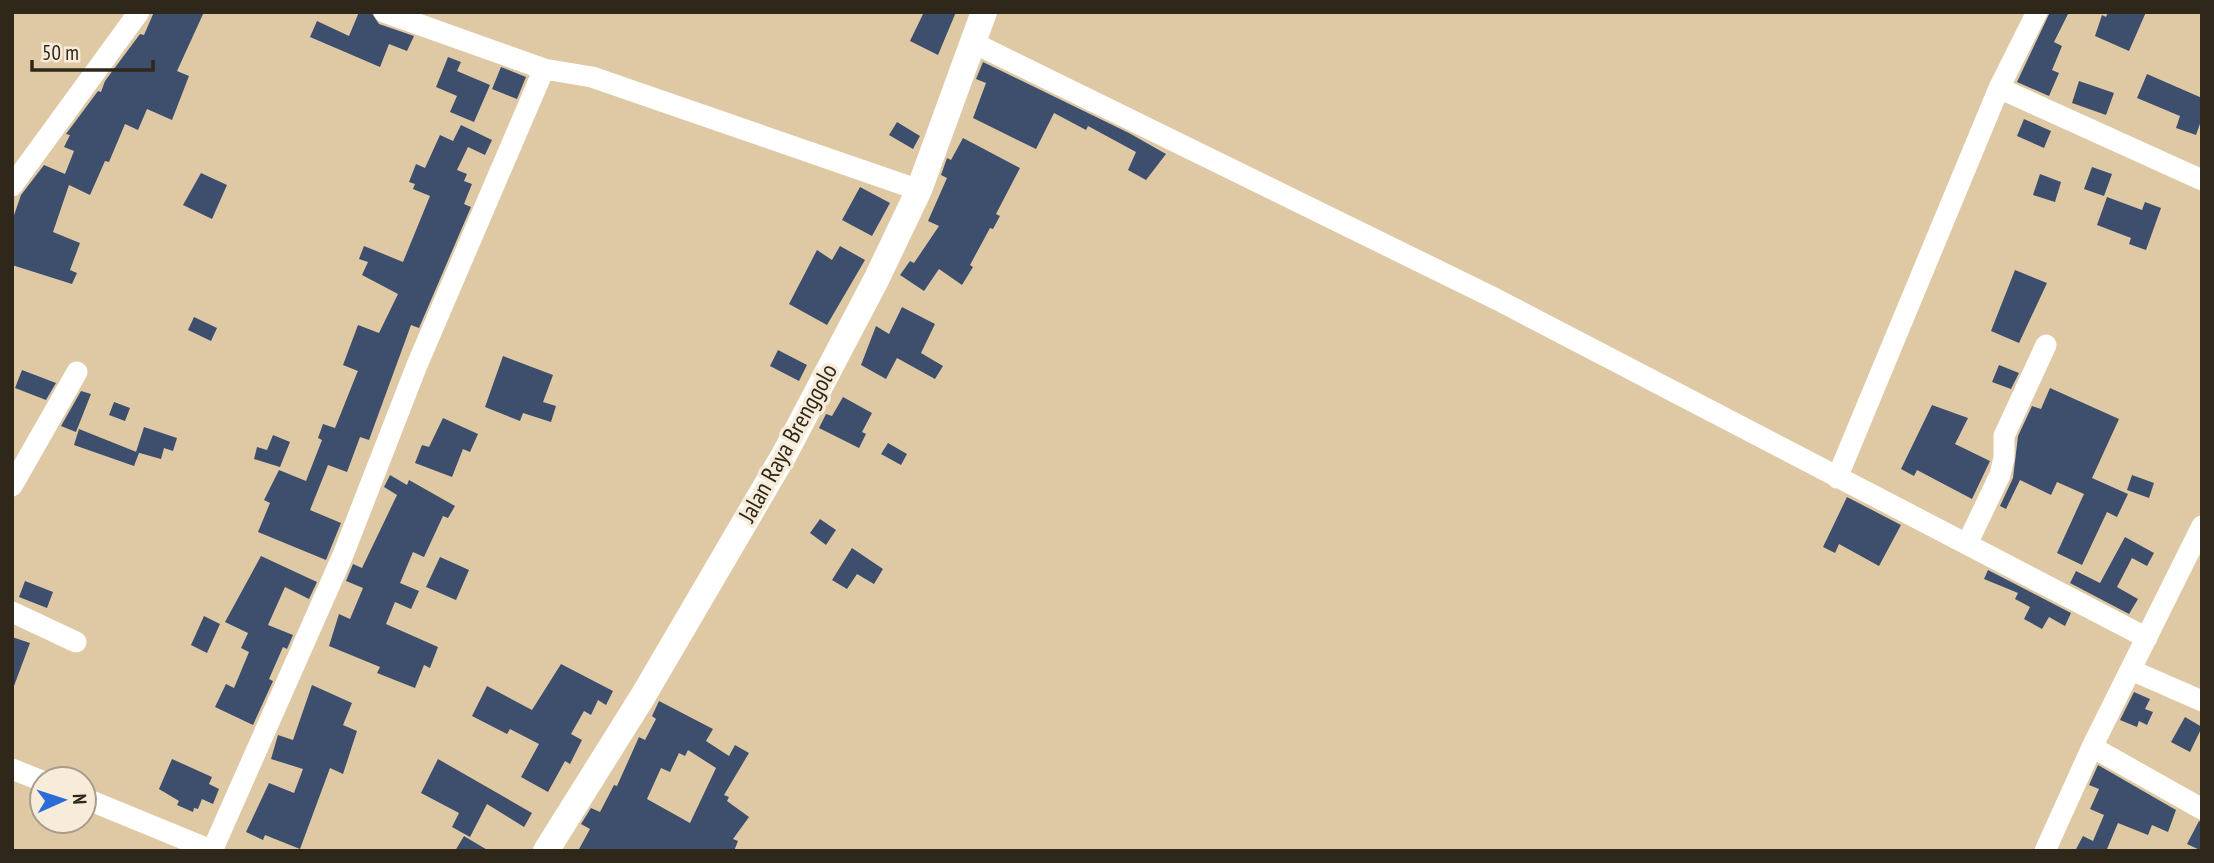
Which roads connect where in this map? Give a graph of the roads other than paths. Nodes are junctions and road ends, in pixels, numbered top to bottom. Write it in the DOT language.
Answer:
graph roads {
  1 [pos="139,12"];
  2 [pos="384,12"];
  3 [pos="984,12"];
  4 [pos="2037,12"];
  5 [pos="974,43"];
  6 [pos="544,69"];
  7 [pos="1999,88"];
  8 [pos="2202,180"];
  9 [pos="12,186"];
  10 [pos="919,190"];
  11 [pos="2046,345"];
  12 [pos="76,372"];
  13 [pos="1837,478"];
  14 [pos="12,486"];
  15 [pos="2202,526"];
  16 [pos="1967,544"];
  17 [pos="12,612"];
  18 [pos="2147,638"];
  19 [pos="76,642"];
  20 [pos="2131,670"];
  21 [pos="2202,701"];
  22 [pos="2092,747"];
  23 [pos="98,804"];
  24 [pos="2202,809"];
  25 [pos="553,849"];
  26 [pos="212,851"];
  27 [pos="2045,851"];
  1 -- 9 [label="street"];
  2 -- 6 [label="street"];
  3 -- 5 [label="main road, Jalan Raya Brenggolo"];
  4 -- 7 [label="street"];
  5 -- 10 [label="main road, Jalan Raya Brenggolo"];
  5 -- 13 [label="street"];
  6 -- 10 [label="street"];
  6 -- 26 [label="street"];
  7 -- 8 [label="street"];
  7 -- 13 [label="street"];
  10 -- 25 [label="main road, Jalan Raya Brenggolo"];
  11 -- 16 [label="street"];
  12 -- 14 [label="street"];
  13 -- 16 [label="street"];
  15 -- 18 [label="street"];
  16 -- 18 [label="street"];
  17 -- 19 [label="street"];
  18 -- 20 [label="street"];
  20 -- 21 [label="street"];
  20 -- 22 [label="street"];
  22 -- 24 [label="street"];
  22 -- 27 [label="street"];
  23 -- 26 [label="street"];
}
